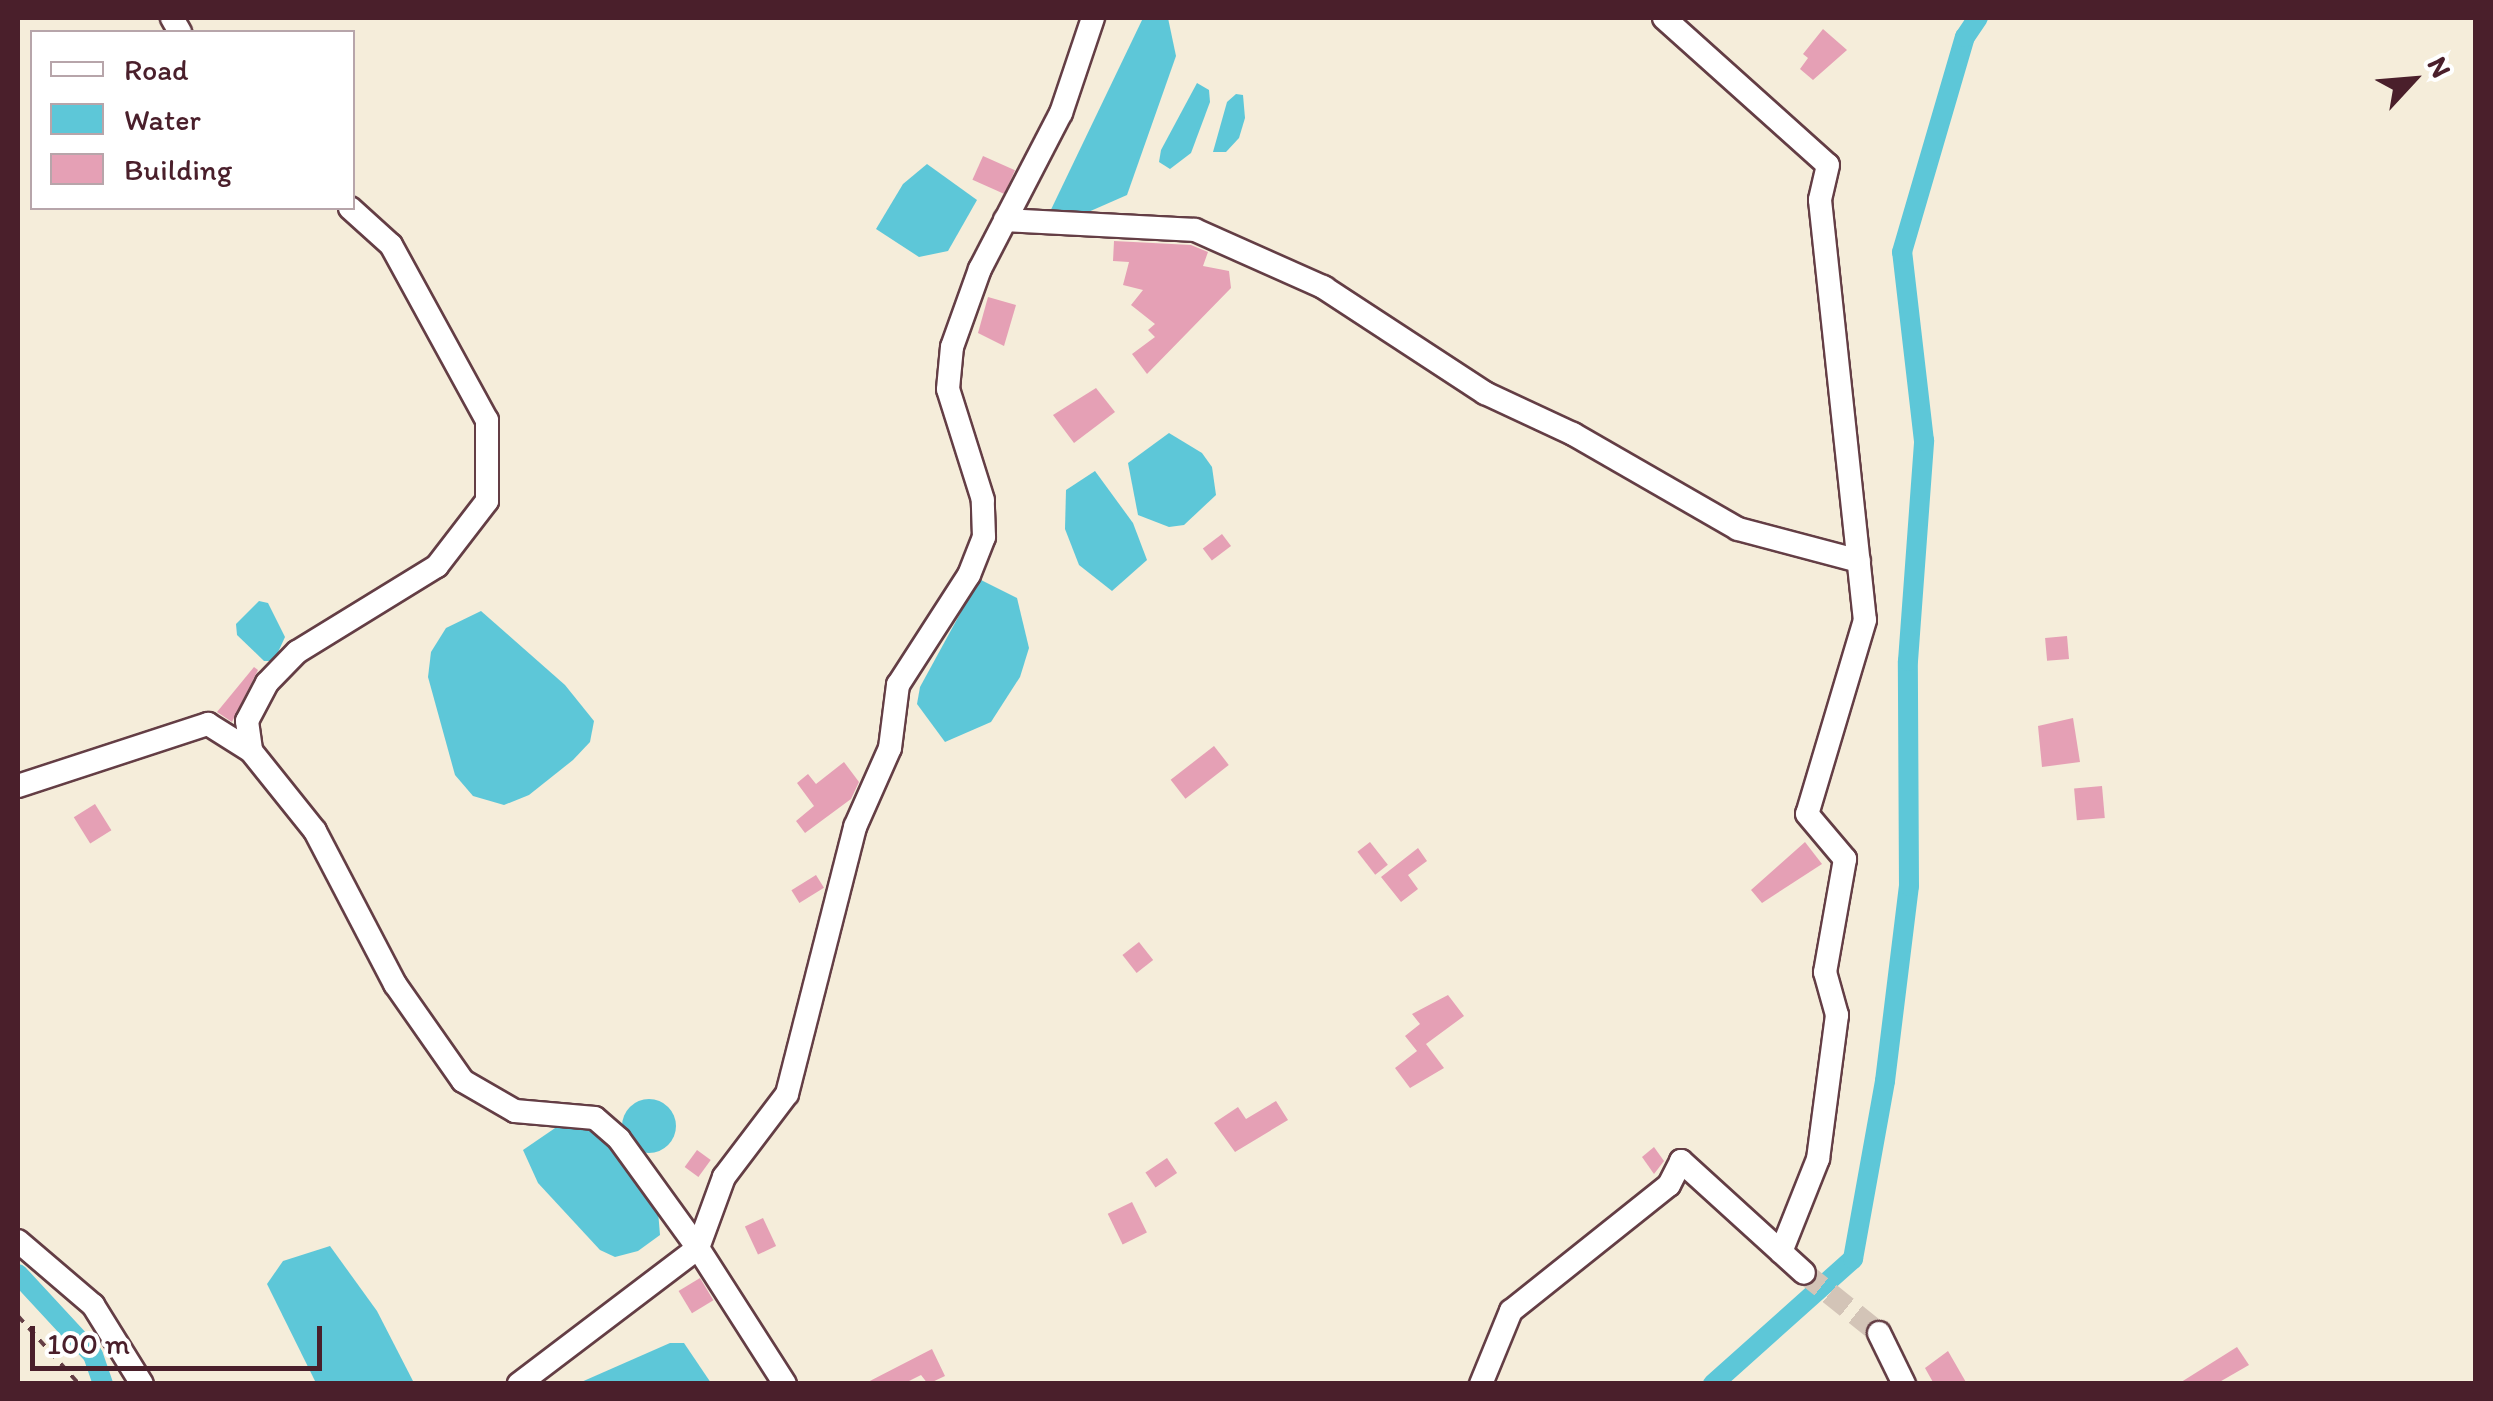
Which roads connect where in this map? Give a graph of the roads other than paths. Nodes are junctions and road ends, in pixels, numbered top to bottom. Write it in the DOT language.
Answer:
graph roads {
  1 [pos="1093,18"];
  2 [pos="1664,18"];
  3 [pos="352,210"];
  4 [pos="1005,220"];
  5 [pos="1859,560"];
  6 [pos="250,751"];
  7 [pos="18,786"];
  8 [pos="18,1241"];
  9 [pos="698,1248"];
  10 [pos="1781,1252"];
  11 [pos="1804,1274"];
  12 [pos="1879,1334"];
  13 [pos="142,1384"];
  14 [pos="519,1384"];
  15 [pos="785,1384"];
  16 [pos="1482,1384"];
  17 [pos="1904,1384"];
  1 -- 4 [label="street"];
  2 -- 5 [label="street"];
  3 -- 6 [label="street"];
  4 -- 5 [label="street"];
  4 -- 9 [label="street"];
  5 -- 10 [label="street"];
  6 -- 7 [label="street"];
  6 -- 9 [label="street"];
  8 -- 13 [label="street"];
  9 -- 14 [label="street"];
  9 -- 15 [label="street"];
  10 -- 11 [label="street"];
  10 -- 16 [label="street"];
  12 -- 17 [label="street"];
}
